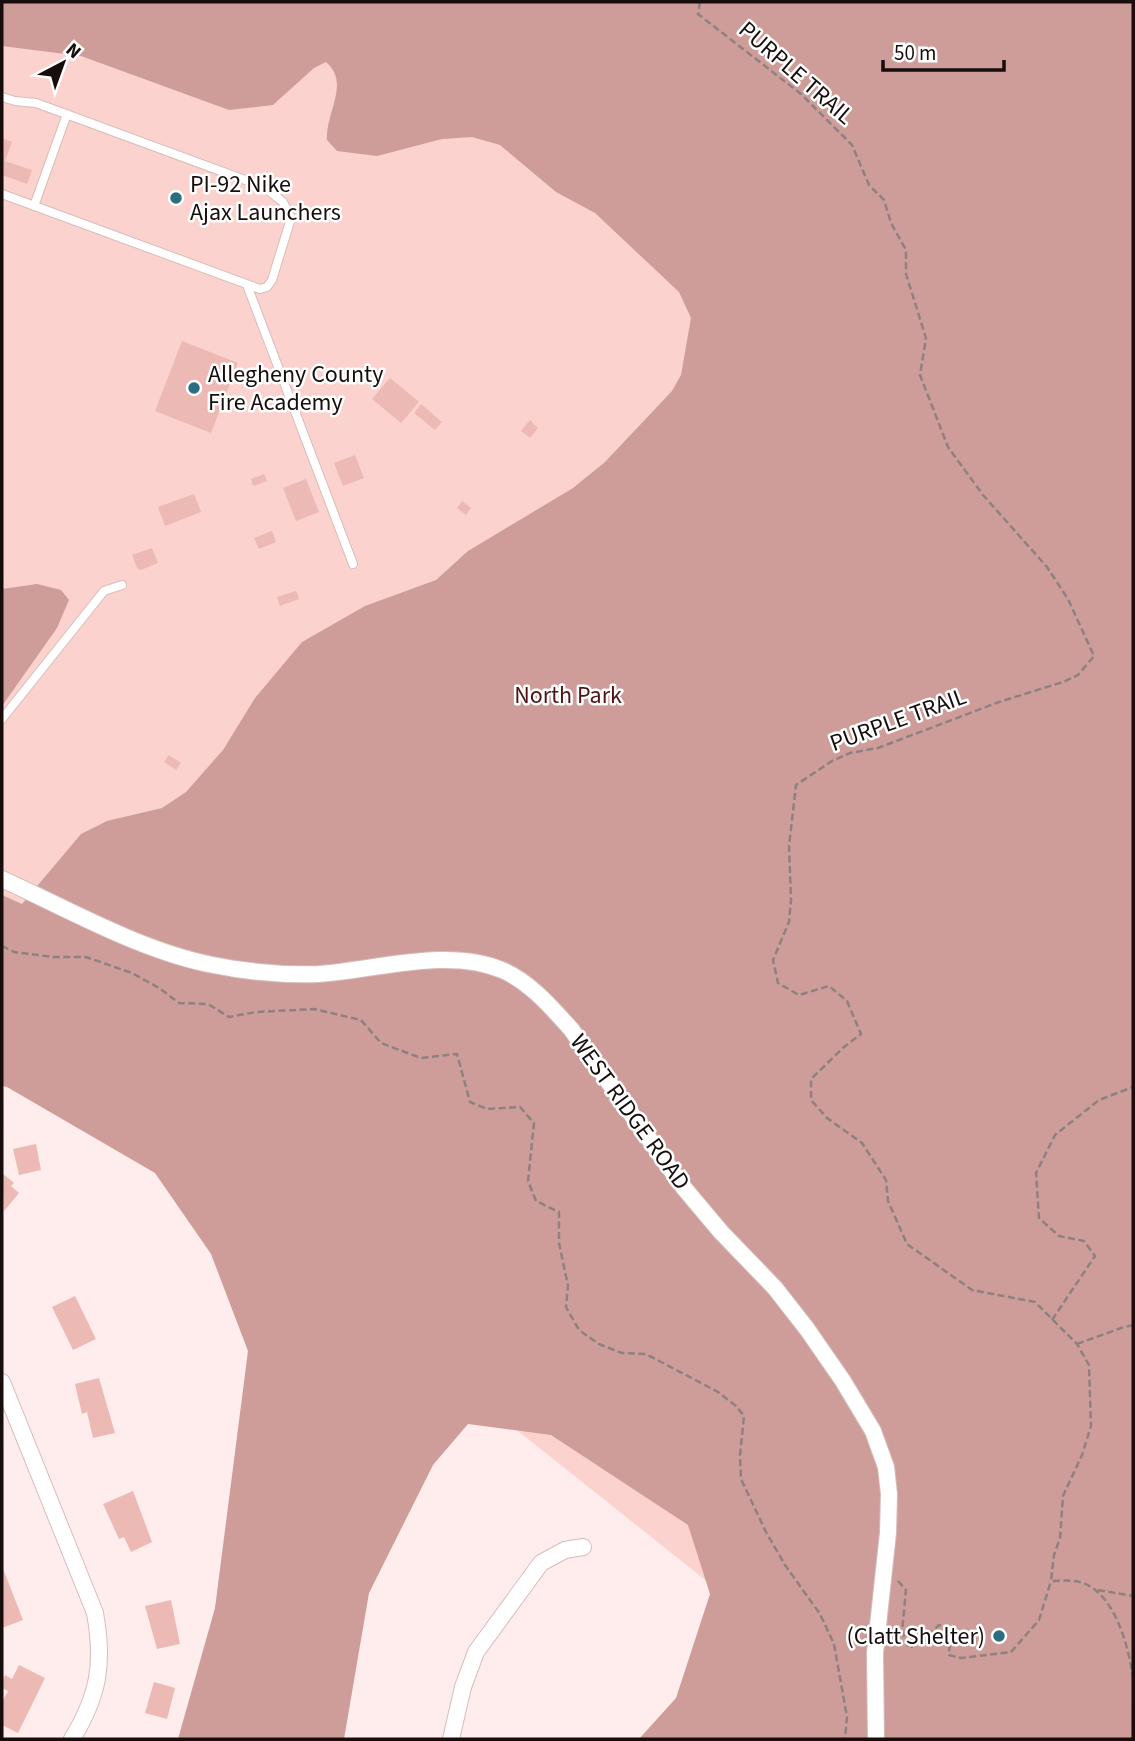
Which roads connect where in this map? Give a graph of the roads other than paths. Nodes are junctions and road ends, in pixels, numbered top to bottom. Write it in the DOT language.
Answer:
graph roads {
  1 [pos="2,97"];
  2 [pos="67,114"];
  3 [pos="2,194"];
  4 [pos="34,206"];
  5 [pos="247,285"];
  6 [pos="354,564"];
  7 [pos="122,585"];
  8 [pos="2,719"];
  9 [pos="2,878"];
  10 [pos="2,1381"];
  11 [pos="583,1547"];
  12 [pos="72,1739"];
  13 [pos="451,1739"];
  14 [pos="876,1739"];
  1 -- 2 [label="lane"];
  2 -- 4 [label="lane"];
  2 -- 5 [label="lane"];
  3 -- 4 [label="lane"];
  4 -- 5 [label="lane"];
  5 -- 6 [label="lane"];
  7 -- 8 [label="lane"];
  9 -- 14 [label="street, WEST RIDGE ROAD"];
  10 -- 12 [label="street"];
  11 -- 13 [label="street"];
}
